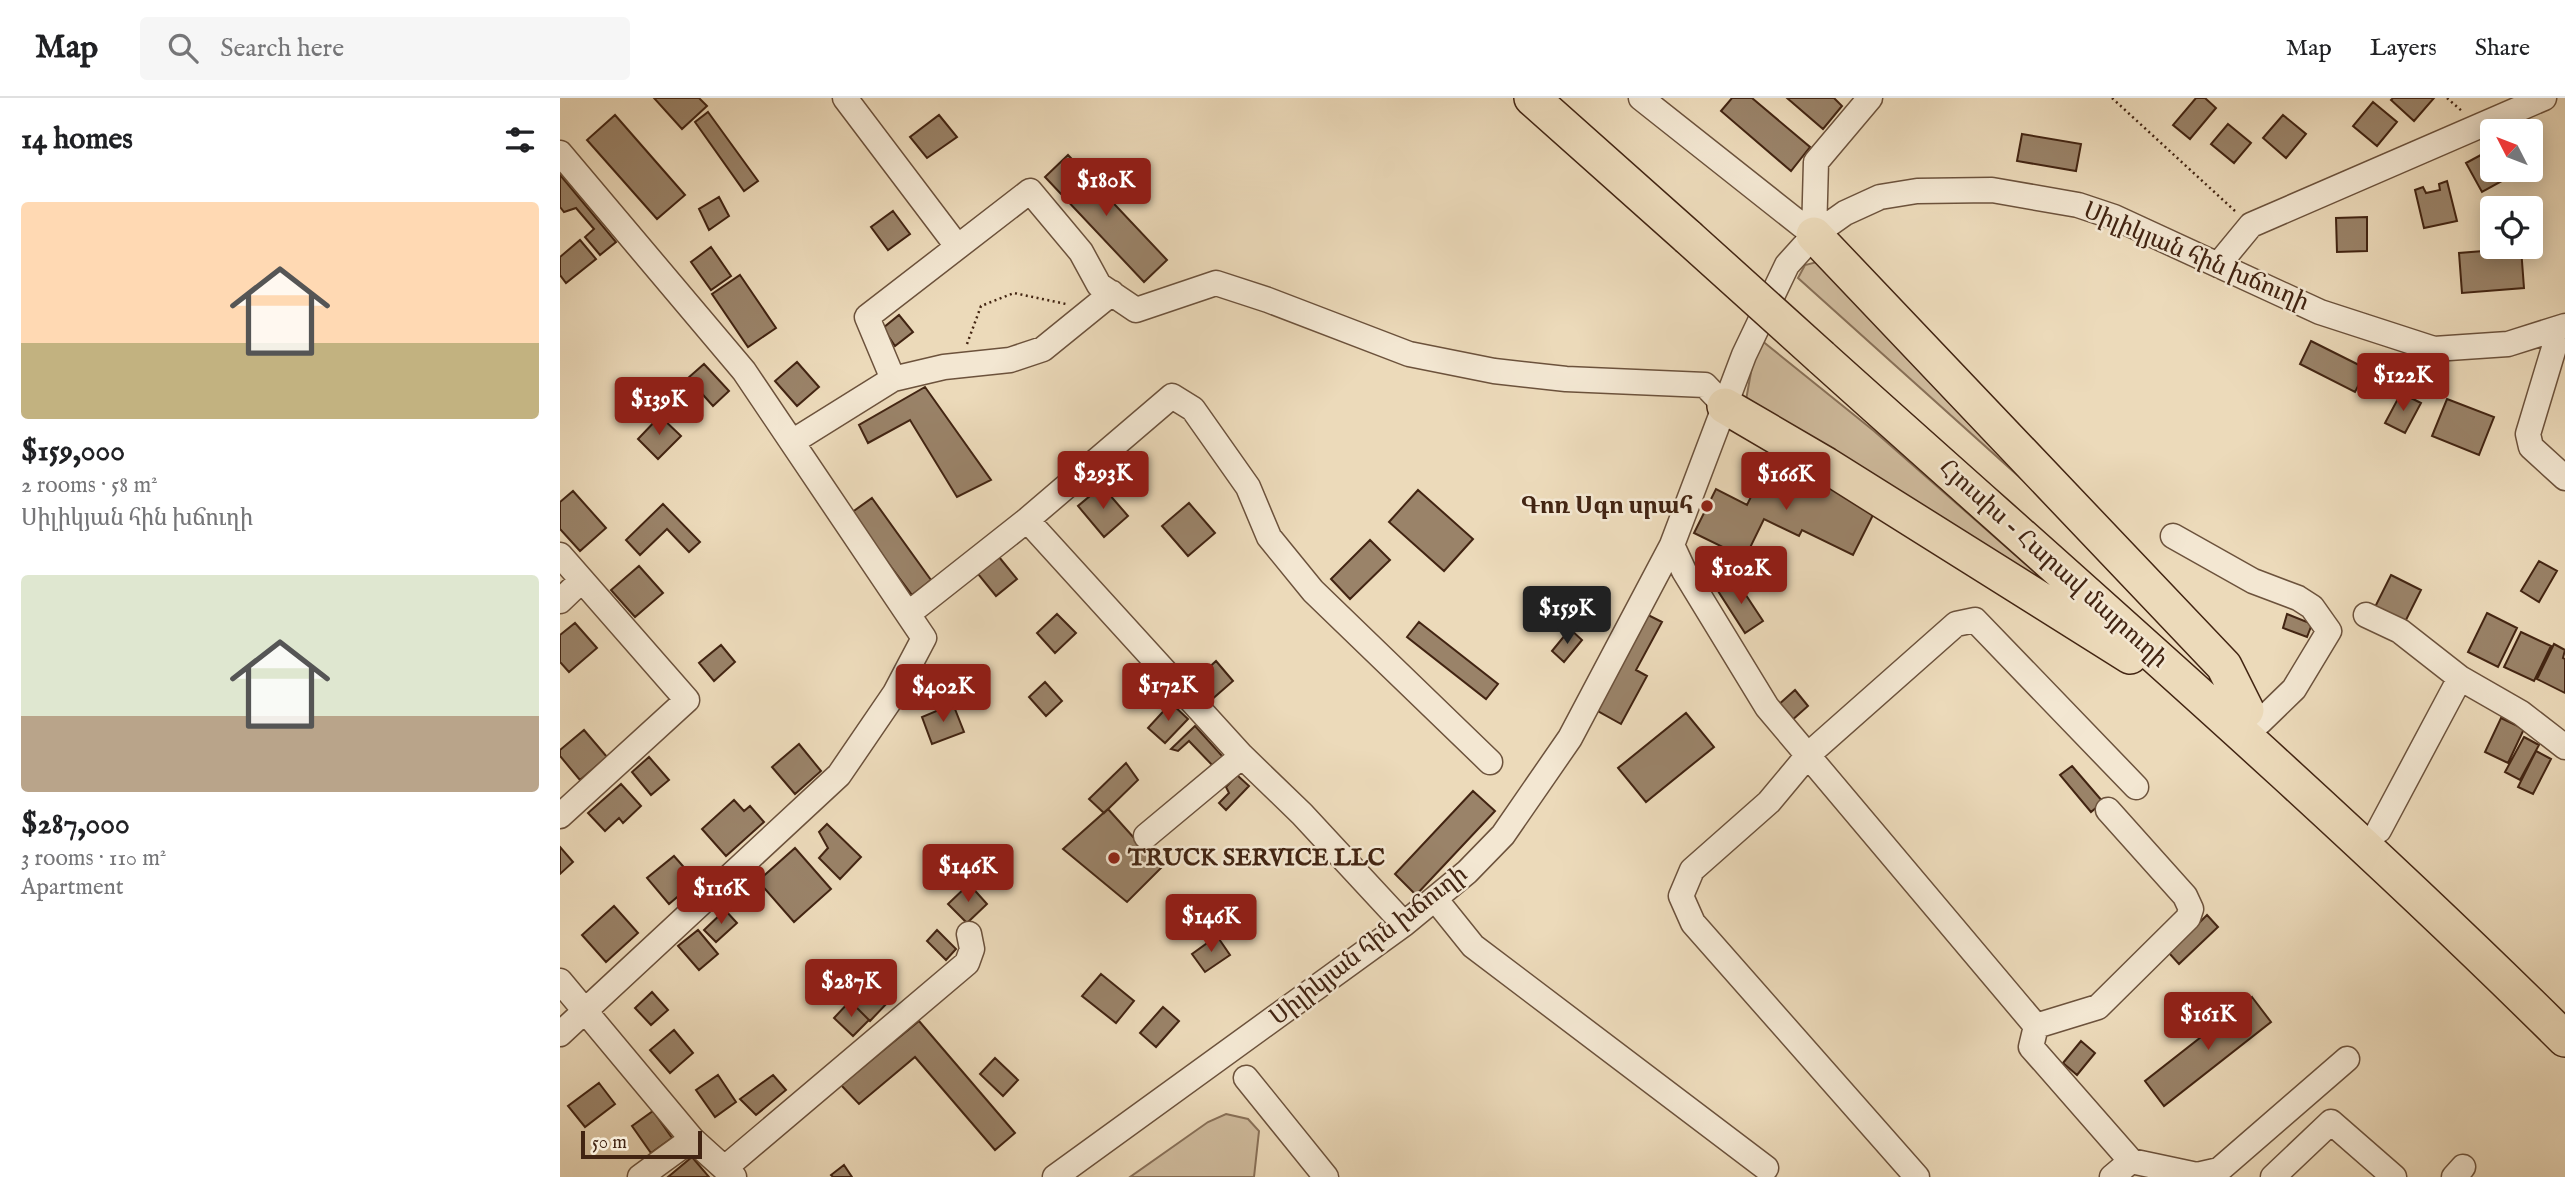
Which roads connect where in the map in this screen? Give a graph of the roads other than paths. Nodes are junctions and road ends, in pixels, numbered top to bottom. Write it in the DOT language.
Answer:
graph roads {
  1 [pos="845,98"];
  2 [pos="1532,98"];
  3 [pos="1561,98"];
  4 [pos="1641,98"];
  5 [pos="1870,98"];
  6 [pos="2544,98"];
  7 [pos="560,153"];
  8 [pos="1682,219"];
  9 [pos="1814,235"];
  10 [pos="957,246"];
  11 [pos="2218,265"];
  12 [pos="1103,301"];
  13 [pos="2562,327"];
  14 [pos="1828,349"];
  15 [pos="893,379"];
  16 [pos="1725,407"];
  17 [pos="792,442"];
  18 [pos="2565,478"];
  19 [pos="1027,520"];
  20 [pos="2173,536"];
  21 [pos="1672,545"];
  22 [pos="560,555"];
  23 [pos="582,580"];
  24 [pos="560,601"];
  25 [pos="908,614"];
  26 [pos="2365,615"];
  27 [pos="2460,678"];
  28 [pos="2183,681"];
  29 [pos="2253,716"];
  30 [pos="2565,747"];
  31 [pos="1809,754"];
  32 [pos="1242,756"];
  33 [pos="1490,762"];
  34 [pos="2136,787"];
  35 [pos="2108,810"];
  36 [pos="560,816"];
  37 [pos="2379,830"];
  38 [pos="1146,836"];
  39 [pos="1436,900"];
  40 [pos="1404,924"];
  41 [pos="969,934"];
  42 [pos="560,981"];
  43 [pos="2565,1011"];
  44 [pos="585,1012"];
  45 [pos="2036,1026"];
  46 [pos="560,1034"];
  47 [pos="2565,1039"];
  48 [pos="2347,1059"];
  49 [pos="1246,1078"];
  50 [pos="692,1139"];
  51 [pos="1766,1168"];
  52 [pos="2122,1169"];
  53 [pos="730,1172"];
  54 [pos="640,1177"];
  55 [pos="1055,1177"];
  56 [pos="1326,1177"];
  57 [pos="1917,1177"];
  58 [pos="2273,1177"];
  59 [pos="2394,1177"];
  1 -- 10 [label="street"];
  2 -- 8 [label="highway, Հյուսիս - Հարավ մայրուղի"];
  3 -- 8 [label="highway, Հյուսիս - Հարավ մայրուղի"];
  4 -- 9 [label="street"];
  5 -- 9 [label="street"];
  6 -- 11 [label="street"];
  7 -- 17 [label="street"];
  8 -- 14 [label="highway, Հյուսիս - Հարավ մայրուղի"];
  9 -- 11 [label="street, Սիլիկյան հին խճուղի"];
  9 -- 16 [label="street, Սիլիկյան հին խճուղի"];
  9 -- 29 [label="highway"];
  10 -- 12 [label="street"];
  10 -- 15 [label="street"];
  11 -- 13 [label="street, Սիլիկյան հին խճուղի"];
  12 -- 15 [label="street"];
  12 -- 16 [label="street"];
  13 -- 18 [label="street"];
  14 -- 28 [label="highway, Հյուսիս - Հարավ մայրուղի"];
  14 -- 29 [label="highway, Հյուսիս - Հարավ մայրուղի"];
  15 -- 17 [label="street"];
  16 -- 21 [label="street, Սիլիկյան հին խճուղի"];
  16 -- 28 [label="highway"];
  17 -- 25 [label="street"];
  19 -- 25 [label="street"];
  19 -- 32 [label="street"];
  19 -- 33 [label="street"];
  20 -- 29 [label="street"];
  21 -- 31 [label="street"];
  21 -- 39 [label="street, Սիլիկյան հին խճուղի"];
  22 -- 23 [label="street"];
  23 -- 24 [label="street"];
  23 -- 36 [label="street"];
  25 -- 44 [label="street"];
  26 -- 27 [label="street"];
  27 -- 30 [label="street"];
  27 -- 37 [label="street"];
  28 -- 47 [label="highway, Հյուսիս - Հարավ մայրուղի"];
  29 -- 37 [label="highway, Հյուսիս - Հարավ մայրուղի"];
  31 -- 34 [label="street"];
  31 -- 45 [label="street"];
  31 -- 57 [label="street"];
  32 -- 38 [label="street"];
  32 -- 40 [label="street"];
  35 -- 45 [label="street"];
  37 -- 43 [label="highway, Հյուսիս - Հարավ մայրուղի"];
  39 -- 40 [label="street, Սիլիկյան հին խճուղի"];
  39 -- 51 [label="street"];
  40 -- 55 [label="street, Սիլիկյան հին խճուղի"];
  41 -- 53 [label="street"];
  42 -- 44 [label="street"];
  44 -- 46 [label="street"];
  44 -- 50 [label="street"];
  45 -- 52 [label="street"];
  48 -- 52 [label="street"];
  49 -- 56 [label="street"];
  50 -- 53 [label="street"];
  50 -- 54 [label="street"];
  58 -- 59 [label="street"];
}
